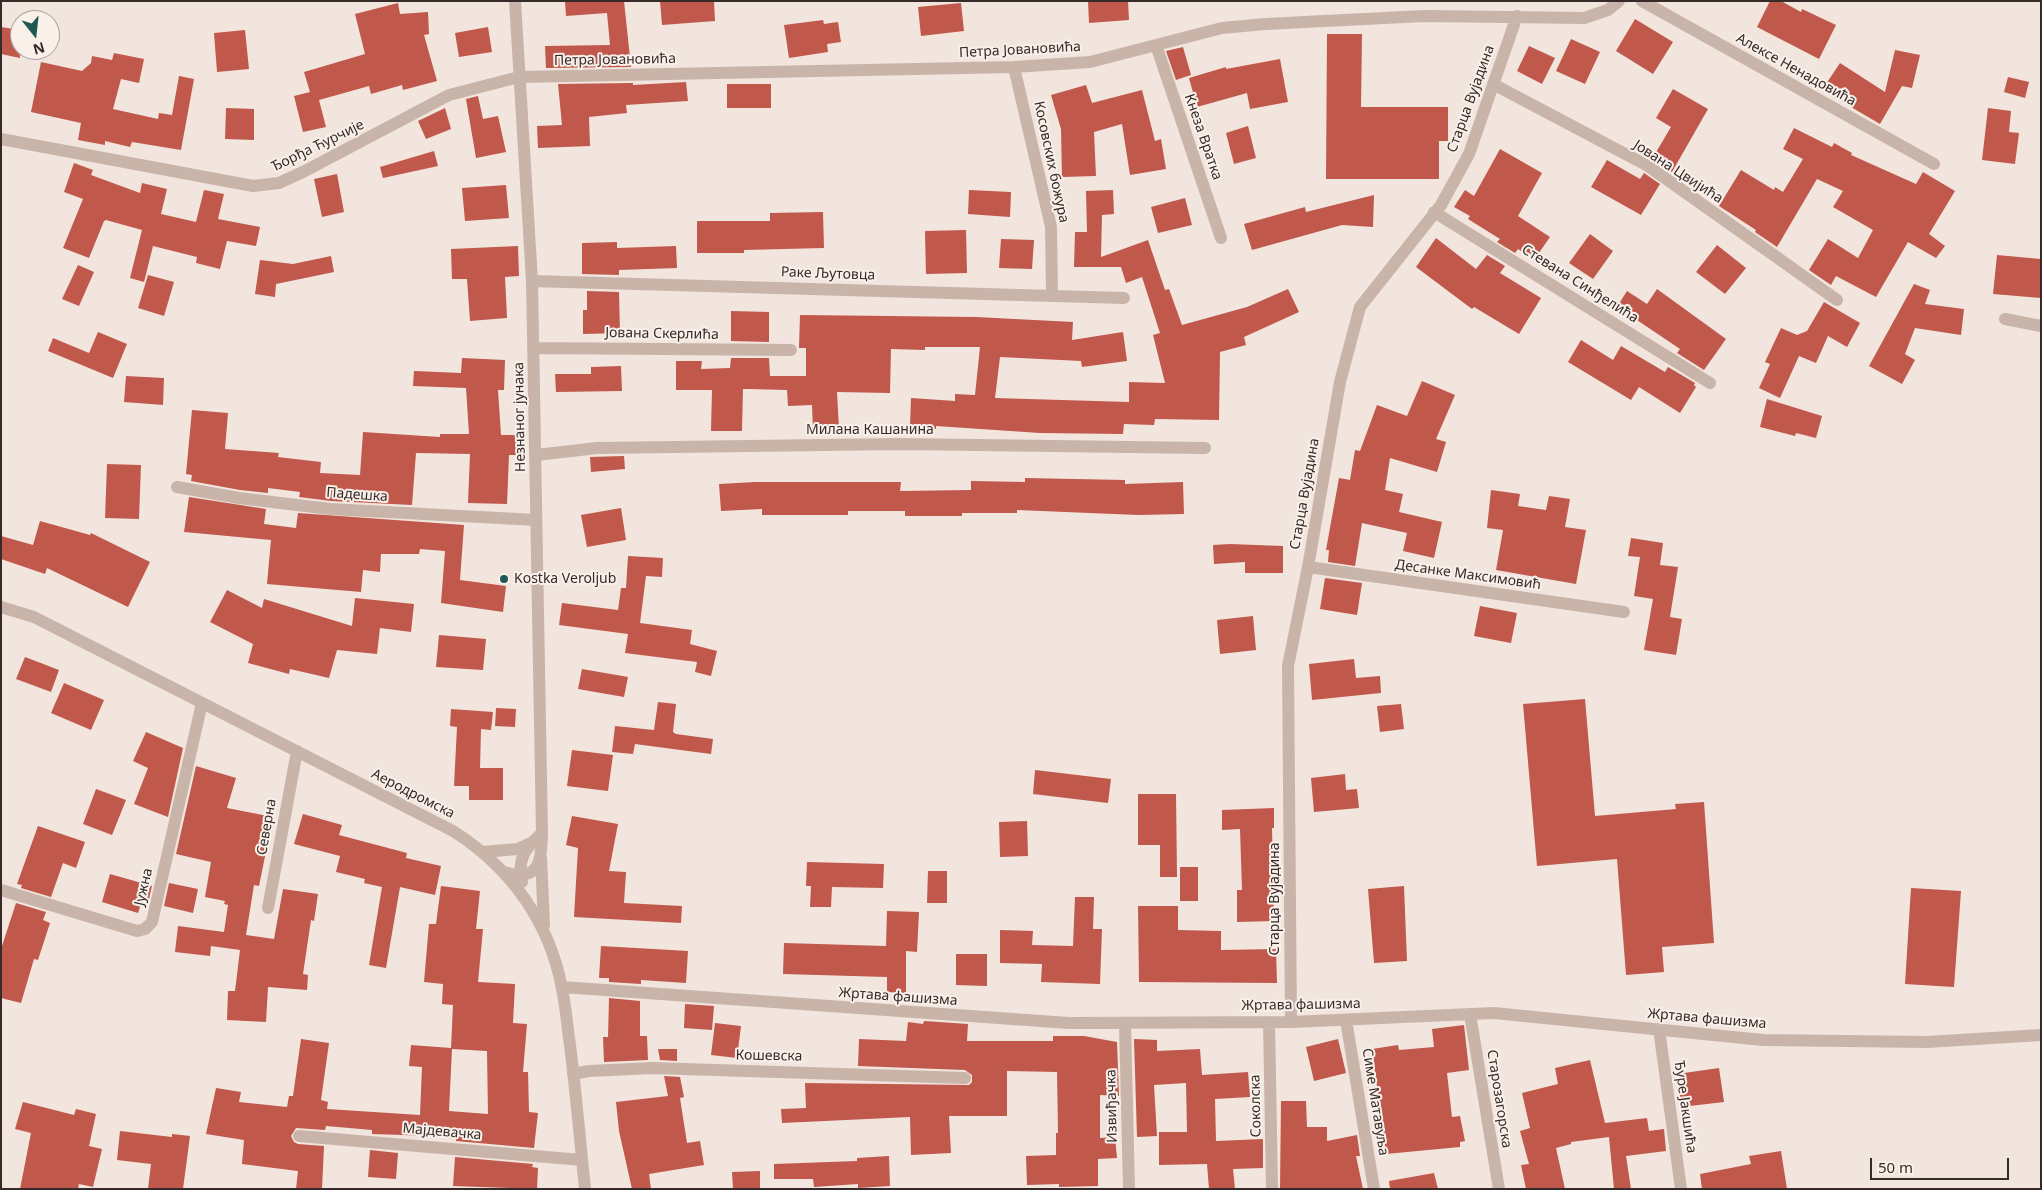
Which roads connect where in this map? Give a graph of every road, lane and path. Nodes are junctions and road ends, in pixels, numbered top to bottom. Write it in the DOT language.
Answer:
graph roads {
  1 [pos="515,1"];
  2 [pos="1619,1"];
  3 [pos="1642,1"];
  4 [pos="1517,16"];
  5 [pos="1156,45"];
  6 [pos="1014,67"];
  7 [pos="519,77"];
  8 [pos="1493,84"];
  9 [pos="1,139"];
  10 [pos="1934,164"];
  11 [pos="1434,212"];
  12 [pos="1221,238"];
  13 [pos="532,281"];
  14 [pos="1052,294"];
  15 [pos="1124,298"];
  16 [pos="1837,300"];
  17 [pos="2005,319"];
  18 [pos="2041,326"];
  19 [pos="533,348"];
  20 [pos="792,350"];
  21 [pos="1710,383"];
  22 [pos="1205,448"];
  23 [pos="536,455"];
  24 [pos="177,487"];
  25 [pos="536,520"];
  26 [pos="1308,567"];
  27 [pos="1,606"];
  28 [pos="1624,612"];
  29 [pos="202,703"];
  30 [pos="297,752"];
  31 [pos="542,833"];
  32 [pos="531,844"];
  33 [pos="482,852"];
  34 [pos="541,858"];
  35 [pos="504,872"];
  36 [pos="521,874"];
  37 [pos="1,890"];
  38 [pos="526,898"];
  39 [pos="268,908"];
  40 [pos="547,939"];
  41 [pos="562,987"];
  42 [pos="1470,1014"];
  43 [pos="1346,1020"];
  44 [pos="1270,1022"];
  45 [pos="1291,1022"];
  46 [pos="1125,1023"];
  47 [pos="1659,1029"];
  48 [pos="2041,1035"];
  49 [pos="574,1074"];
  50 [pos="964,1078"];
  51 [pos="299,1136"];
  52 [pos="582,1160"];
  53 [pos="585,1189"];
  54 [pos="1129,1189"];
  55 [pos="1272,1189"];
  56 [pos="1374,1189"];
  57 [pos="1498,1189"];
  58 [pos="1680,1189"];
  1 -- 7 [label="street, Незнаног јунака"];
  2 -- 4 [label="street, Петра Јовановића"];
  3 -- 10 [label="street, Алексе Ненадовића"];
  4 -- 5 [label="street, Петра Јовановића"];
  4 -- 8 [label="street, Старца Вујадина"];
  5 -- 6 [label="street, Петра Јовановића"];
  5 -- 12 [label="street, Кнеза Вратка"];
  6 -- 7 [label="street, Петра Јовановића"];
  6 -- 14 [label="street, Косовских божура"];
  7 -- 9 [label="street, Ђорђа Ћурчије"];
  7 -- 13 [label="street, Незнаног јунака"];
  8 -- 11 [label="street, Старца Вујадина"];
  8 -- 16 [label="street, Јована Цвијића"];
  11 -- 21 [label="street, Стевана Синђелића"];
  11 -- 26 [label="street, Старца Вујадина"];
  13 -- 14 [label="street, Раке Љутовца"];
  13 -- 19 [label="street, Незнаног јунака"];
  14 -- 15 [label="street, Раке Љутовца"];
  17 -- 18 [label="street"];
  19 -- 20 [label="street, Јована Скерлића"];
  19 -- 23 [label="street, Незнаног јунака"];
  22 -- 23 [label="street, Милана Кашанина"];
  23 -- 25 [label="street, Незнаног јунака"];
  24 -- 25 [label="street, Падешка"];
  25 -- 31 [label="street, Незнаног јунака"];
  26 -- 28 [label="street, Десанке Максимовић"];
  26 -- 45 [label="street, Старца Вујадина"];
  27 -- 29 [label="street, Аеродромска"];
  29 -- 30 [label="street, Аеродромска"];
  29 -- 37 [label="street, Јужна"];
  30 -- 33 [label="street, Аеродромска"];
  30 -- 39 [label="street, Северна"];
  31 -- 32 [label="street"];
  31 -- 34 [label="street, Незнаног јунака"];
  32 -- 33 [label="street"];
  32 -- 36 [label="street"];
  33 -- 35 [label="street, Аеродромска"];
  34 -- 36 [label="street"];
  34 -- 40 [label="street, Незнаног јунака"];
  35 -- 36 [label="street"];
  35 -- 38 [label="street, Аеродромска"];
  36 -- 38 [label="street"];
  38 -- 40 [label="street, Аеродромска"];
  40 -- 41 [label="street, Аеродромска"];
  41 -- 46 [label="street, Жртава фашизма"];
  41 -- 49 [label="street, Аеродромска"];
  42 -- 43 [label="street, Жртава фашизма"];
  42 -- 47 [label="street, Жртава фашизма"];
  42 -- 57 [label="street, Старозагорска"];
  43 -- 45 [label="street, Жртава фашизма"];
  43 -- 56 [label="street, Симе Матавуља"];
  44 -- 45 [label="street, Жртава фашизма"];
  44 -- 46 [label="street, Жртава фашизма"];
  44 -- 55 [label="street, Соколска"];
  46 -- 54 [label="street, Извиђачка"];
  47 -- 48 [label="street, Жртава фашизма"];
  47 -- 58 [label="street, Ђуре Јакшића"];
  49 -- 50 [label="street, Кошевска"];
  49 -- 52 [label="street, Аеродромска"];
  51 -- 52 [label="street, Мајдевачка"];
  52 -- 53 [label="street, Аеродромска"];
}
